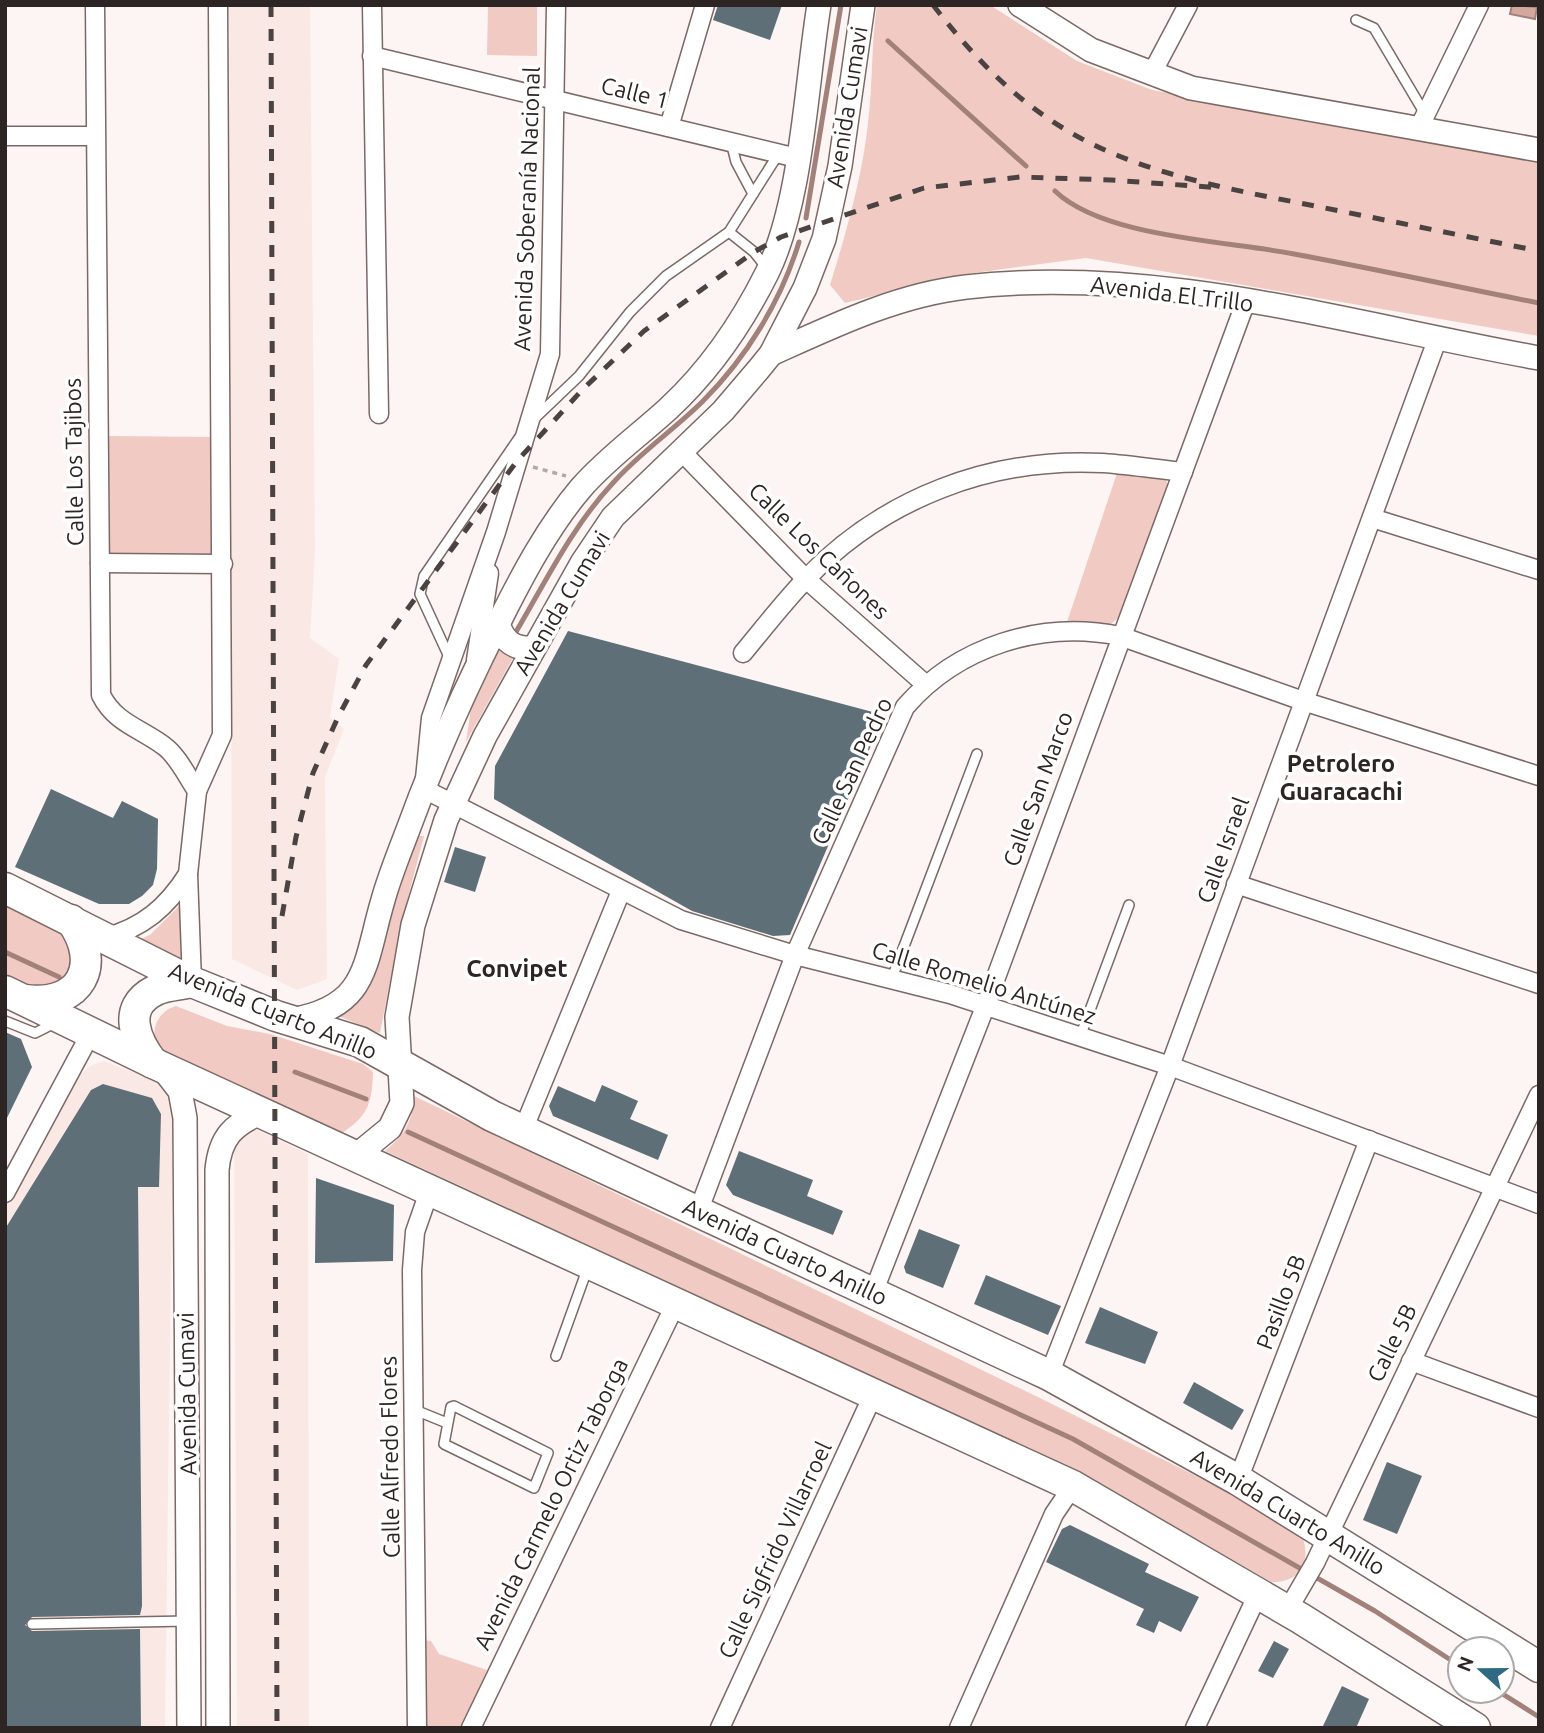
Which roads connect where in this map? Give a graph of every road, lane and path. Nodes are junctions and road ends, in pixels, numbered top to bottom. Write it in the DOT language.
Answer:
graph roads {
  1 [pos="95,5"];
  2 [pos="218,5"];
  3 [pos="372,5"];
  4 [pos="556,5"];
  5 [pos="705,5"];
  6 [pos="819,5"];
  7 [pos="863,5"];
  8 [pos="1020,5"];
  9 [pos="1188,5"];
  10 [pos="1479,5"];
  11 [pos="1356,20"];
  12 [pos="372,56"];
  13 [pos="1151,75"];
  14 [pos="557,98"];
  15 [pos="1423,122"];
  16 [pos="669,127"];
  17 [pos="5,136"];
  18 [pos="96,136"];
  19 [pos="731,140"];
  20 [pos="1539,150"];
  21 [pos="788,155"];
  22 [pos="753,194"];
  23 [pos="729,232"];
  24 [pos="768,270"];
  25 [pos="1246,301"];
  26 [pos="1437,340"];
  27 [pos="771,354"];
  28 [pos="1539,358"];
  29 [pos="379,414"];
  30 [pos="528,425"];
  31 [pos="681,451"];
  32 [pos="517,461"];
  33 [pos="1183,472"];
  34 [pos="588,481"];
  35 [pos="1372,518"];
  36 [pos="496,532"];
  37 [pos="100,563"];
  38 [pos="223,564"];
  39 [pos="1539,570"];
  40 [pos="806,579"];
  41 [pos="498,624"];
  42 [pos="1120,636"];
  43 [pos="533,648"];
  44 [pos="743,653"];
  45 [pos="450,659"];
  46 [pos="473,673"];
  47 [pos="925,684"];
  48 [pos="1303,701"];
  49 [pos="977,754"];
  50 [pos="1539,776"];
  51 [pos="424,789"];
  52 [pos="197,791"];
  53 [pos="454,803"];
  54 [pos="188,874"];
  55 [pos="1237,884"];
  56 [pos="5,888"];
  57 [pos="621,891"];
  58 [pos="1129,905"];
  59 [pos="71,920"];
  60 [pos="104,938"];
  61 [pos="795,955"];
  62 [pos="892,978"];
  63 [pos="192,982"];
  64 [pos="1539,984"];
  65 [pos="12,1004"];
  66 [pos="985,1007"];
  67 [pos="291,1020"];
  68 [pos="92,1031"];
  69 [pos="1080,1037"];
  70 [pos="157,1064"];
  71 [pos="400,1064"];
  72 [pos="1170,1066"];
  73 [pos="1539,1095"];
  74 [pos="262,1112"];
  75 [pos="523,1130"];
  76 [pos="1369,1140"];
  77 [pos="357,1155"];
  78 [pos="1494,1187"];
  79 [pos="430,1189"];
  80 [pos="5,1193"];
  81 [pos="1539,1204"];
  82 [pos="698,1212"];
  83 [pos="590,1262"];
  84 [pos="873,1293"];
  85 [pos="219,1303"];
  86 [pos="677,1303"];
  87 [pos="186,1304"];
  88 [pos="556,1356"];
  89 [pos="1411,1361"];
  90 [pos="1049,1375"];
  91 [pos="874,1393"];
  92 [pos="1539,1408"];
  93 [pos="415,1410"];
  94 [pos="447,1423"];
  95 [pos="1238,1480"];
  96 [pos="1073,1486"];
  97 [pos="1328,1536"];
  98 [pos="1258,1594"];
  99 [pos="1287,1611"];
  100 [pos="189,1621"];
  101 [pos="32,1623"];
  102 [pos="1539,1667"];
  103 [pos="189,1718"];
  104 [pos="218,1718"];
  105 [pos="1457,1723"];
  106 [pos="417,1728"];
  107 [pos="471,1728"];
  108 [pos="720,1728"];
  109 [pos="958,1728"];
  110 [pos="1195,1728"];
  1 -- 18 [label="street, Calle Los Tajibos"];
  2 -- 38 [label="street"];
  3 -- 12 [label="street"];
  4 -- 14 [label="street, Avenida Soberanía Nacional"];
  5 -- 16 [label="street"];
  6 -- 21 [label="main road, Avenida Cumavi"];
  7 -- 27 [label="main road, Avenida Cumavi"];
  8 -- 13 [label="main road"];
  9 -- 13 [label="street"];
  10 -- 15 [label="street"];
  11 -- 15 [label="lane"];
  12 -- 14 [label="street, Calle 1"];
  12 -- 29 [label="street"];
  13 -- 15 [label="main road"];
  14 -- 16 [label="street, Calle 1"];
  14 -- 30 [label="street, Avenida Soberanía Nacional"];
  15 -- 20 [label="main road"];
  16 -- 19 [label="street, Calle 1"];
  17 -- 18 [label="street"];
  18 -- 37 [label="street, Calle Los Tajibos"];
  19 -- 21 [label="street, Calle 1"];
  19 -- 22 [label="lane"];
  21 -- 22 [label="lane"];
  21 -- 24 [label="main road, Avenida Cumavi"];
  22 -- 23 [label="lane"];
  23 -- 24 [label="lane"];
  23 -- 30 [label="lane"];
  24 -- 34 [label="main road, Avenida Cumavi"];
  25 -- 26 [label="main road, Avenida El Trillo"];
  25 -- 27 [label="main road, Avenida El Trillo"];
  25 -- 33 [label="street, Calle San Marco"];
  26 -- 28 [label="main road, Avenida El Trillo"];
  26 -- 35 [label="street, Calle Israel"];
  27 -- 31 [label="main road, Avenida Cumavi"];
  30 -- 32 [label="street, Avenida Soberanía Nacional"];
  30 -- 45 [label="lane"];
  31 -- 40 [label="street, Calle Los Cañones"];
  31 -- 43 [label="main road, Avenida Cumavi"];
  32 -- 34 [label="path"];
  32 -- 36 [label="street, Avenida Soberanía Nacional"];
  33 -- 40 [label="street"];
  33 -- 42 [label="street, Calle San Marco"];
  34 -- 41 [label="main road, Avenida Cumavi"];
  35 -- 39 [label="street"];
  35 -- 48 [label="street, Calle Israel"];
  36 -- 45 [label="street, Avenida Soberanía Nacional"];
  36 -- 46 [label="street, Avenida Soberanía Nacional"];
  37 -- 38 [label="street"];
  37 -- 52 [label="street, Calle Los Tajibos"];
  38 -- 52 [label="street"];
  40 -- 44 [label="street"];
  40 -- 47 [label="street, Calle Los Cañones"];
  41 -- 43 [label="main road"];
  41 -- 46 [label="main road, Avenida Cumavi"];
  42 -- 47 [label="street, Calle San Pedro"];
  42 -- 48 [label="street, Calle San Pedro"];
  42 -- 66 [label="street, Calle San Marco"];
  43 -- 53 [label="main road, Avenida Cumavi"];
  45 -- 51 [label="street, Avenida Soberanía Nacional"];
  46 -- 51 [label="main road, Avenida Cumavi"];
  47 -- 61 [label="street, Calle San Pedro"];
  48 -- 50 [label="street, Calle San Pedro"];
  48 -- 55 [label="street, Calle Israel"];
  49 -- 62 [label="lane"];
  51 -- 53 [label="street, Calle Romelio Antúnez"];
  51 -- 67 [label="main road, Avenida Cumavi"];
  52 -- 54 [label="street"];
  53 -- 57 [label="street, Calle Romelio Antúnez"];
  53 -- 71 [label="main road, Avenida Cumavi"];
  54 -- 60 [label="street"];
  54 -- 63 [label="street"];
  55 -- 64 [label="street"];
  55 -- 72 [label="street, Calle Israel"];
  56 -- 59 [label="highway, Avenida Cuarto Anillo"];
  57 -- 61 [label="street, Calle Romelio Antúnez"];
  57 -- 75 [label="street"];
  58 -- 69 [label="lane"];
  59 -- 60 [label="highway, Avenida Cuarto Anillo"];
  59 -- 65 [label="highway"];
  60 -- 63 [label="highway, Avenida Cuarto Anillo"];
  61 -- 62 [label="street, Calle Romelio Antúnez"];
  61 -- 82 [label="street, Calle San Pedro"];
  62 -- 66 [label="street, Calle Romelio Antúnez"];
  63 -- 67 [label="highway, Avenida Cuarto Anillo"];
  63 -- 70 [label="highway"];
  65 -- 68 [label="highway"];
  66 -- 69 [label="street, Calle Romelio Antúnez"];
  66 -- 84 [label="street, Calle San Marco"];
  67 -- 71 [label="highway, Avenida Cuarto Anillo"];
  68 -- 70 [label="highway"];
  68 -- 80 [label="street"];
  69 -- 72 [label="street, Calle Romelio Antúnez"];
  70 -- 74 [label="highway"];
  70 -- 87 [label="main road, Avenida Cumavi"];
  71 -- 75 [label="highway, Avenida Cuarto Anillo"];
  71 -- 77 [label="main road, Avenida Cumavi"];
  72 -- 76 [label="street, Calle Romelio Antúnez"];
  72 -- 90 [label="street, Calle Israel"];
  73 -- 78 [label="street, Calle 5B"];
  74 -- 77 [label="highway"];
  74 -- 85 [label="main road, Avenida Cumavi"];
  75 -- 82 [label="highway, Avenida Cuarto Anillo"];
  76 -- 78 [label="street, Calle Romelio Antúnez"];
  76 -- 95 [label="street, Pasillo 5B"];
  77 -- 79 [label="highway"];
  78 -- 81 [label="street, Calle Romelio Antúnez"];
  78 -- 89 [label="street, Calle 5B"];
  79 -- 83 [label="highway"];
  79 -- 93 [label="street, Calle Alfredo Flores"];
  82 -- 84 [label="highway, Avenida Cuarto Anillo"];
  83 -- 86 [label="highway"];
  83 -- 88 [label="lane"];
  84 -- 90 [label="highway, Avenida Cuarto Anillo"];
  85 -- 87 [label="main road"];
  85 -- 104 [label="main road, Avenida Cumavi"];
  86 -- 91 [label="highway"];
  86 -- 107 [label="street, Avenida Carmelo Ortiz Taborga"];
  87 -- 100 [label="main road, Avenida Cumavi"];
  89 -- 92 [label="street"];
  89 -- 97 [label="street, Calle 5B"];
  90 -- 95 [label="highway, Avenida Cuarto Anillo"];
  91 -- 96 [label="highway"];
  91 -- 108 [label="street, Calle Sigfrido Villarroel"];
  93 -- 94 [label="lane"];
  93 -- 106 [label="street, Calle Alfredo Flores"];
  94 -- 94 [label="lane"];
  95 -- 97 [label="highway, Avenida Cuarto Anillo"];
  96 -- 98 [label="highway"];
  96 -- 109 [label="street"];
  97 -- 99 [label="street, Calle 5B"];
  97 -- 102 [label="highway, Avenida Cuarto Anillo"];
  98 -- 99 [label="highway"];
  98 -- 110 [label="street"];
  99 -- 105 [label="highway"];
  100 -- 101 [label="lane"];
  100 -- 103 [label="main road, Avenida Cumavi"];
  103 -- 104 [label="main road"];
}
